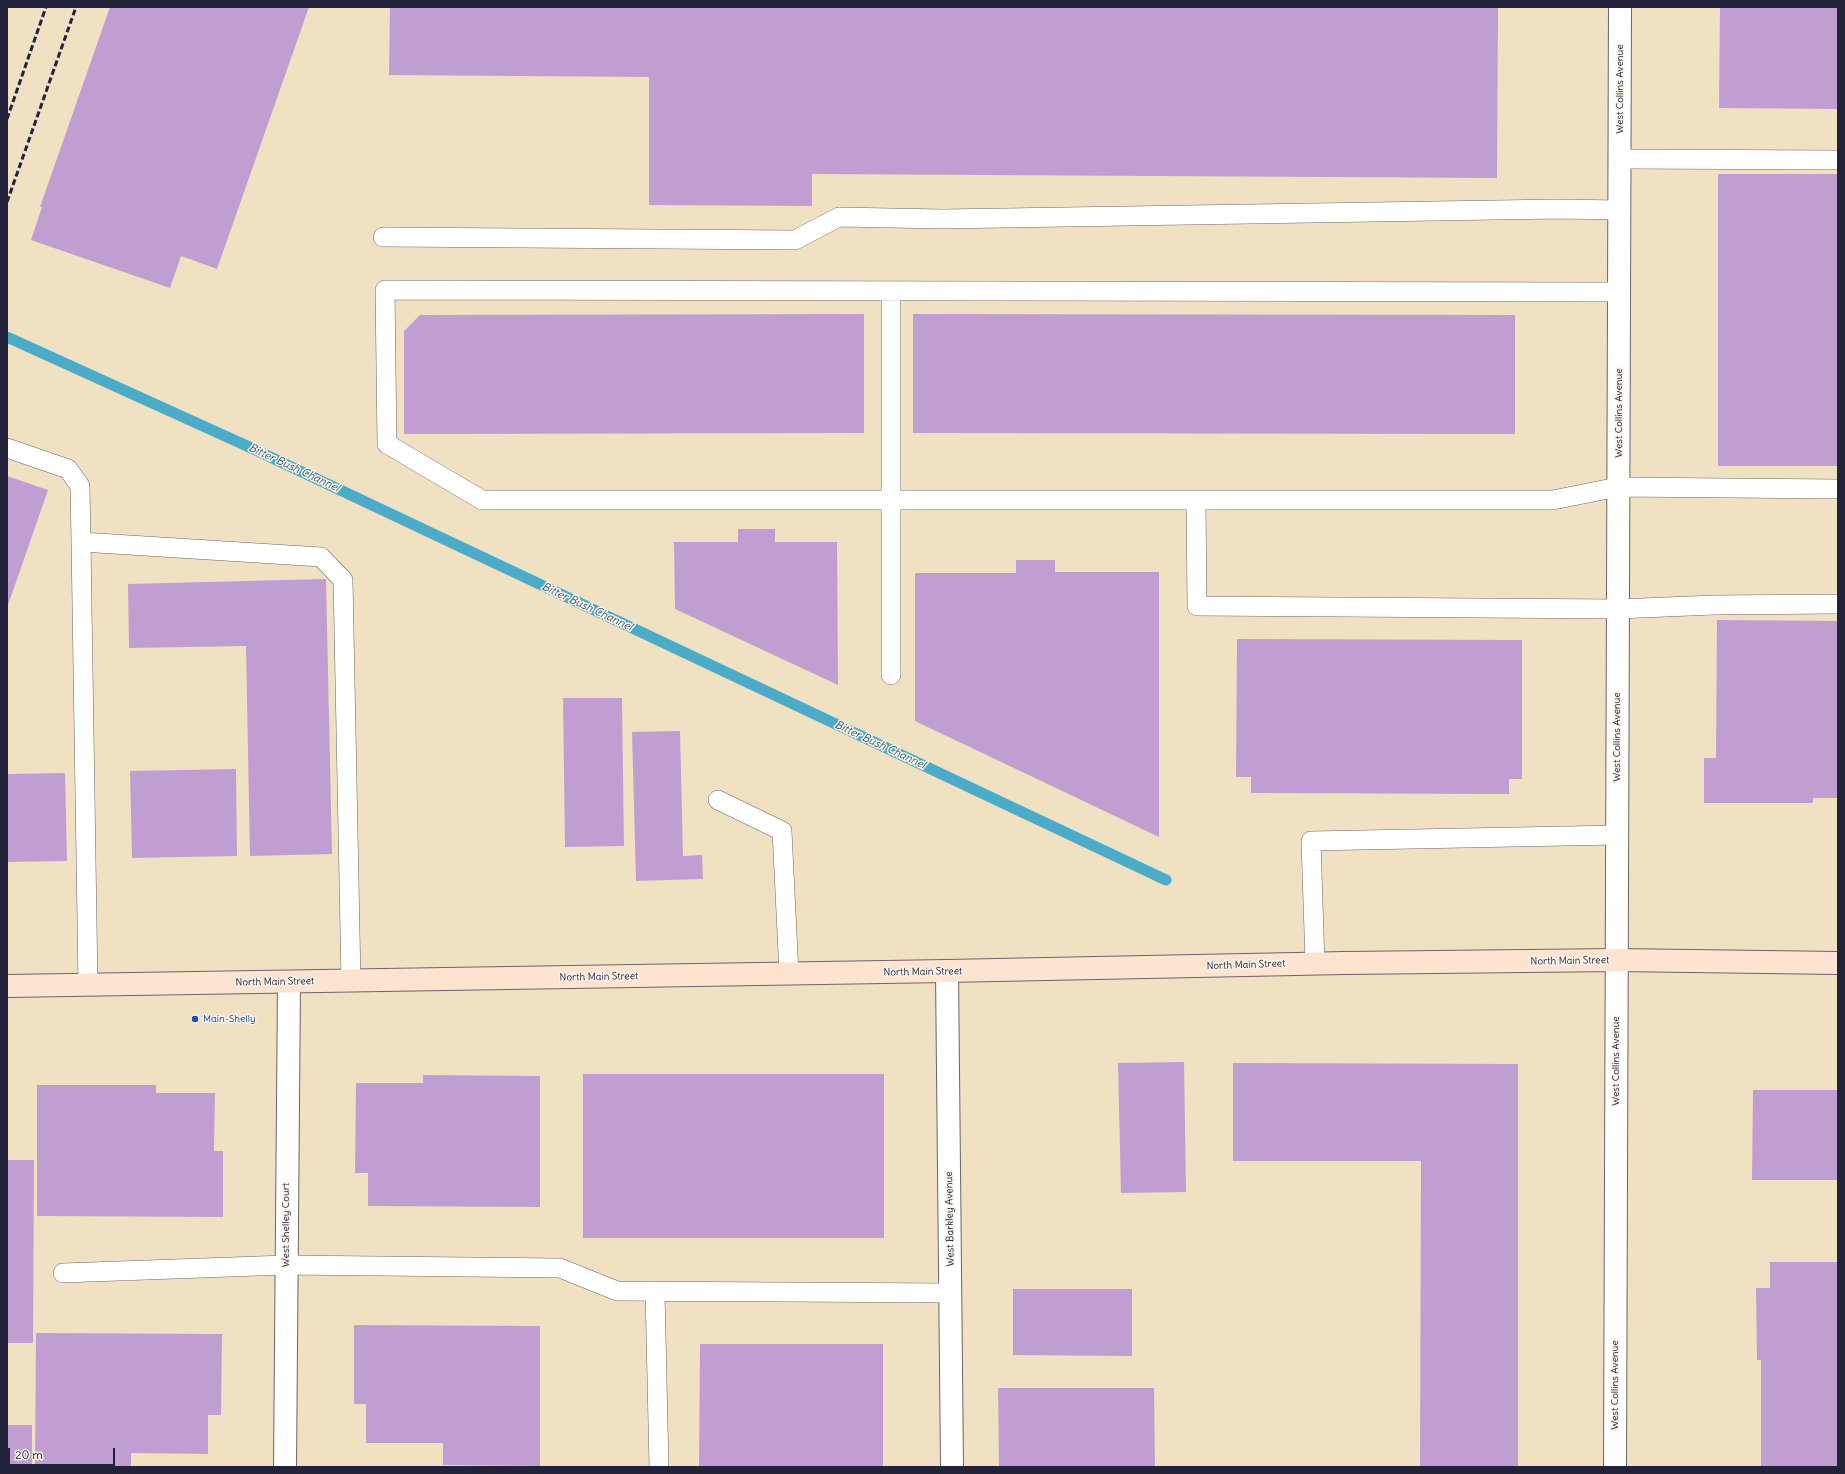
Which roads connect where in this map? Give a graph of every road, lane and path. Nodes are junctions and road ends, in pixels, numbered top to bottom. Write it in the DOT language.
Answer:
graph roads {
  1 [pos="1620,7"];
  2 [pos="1620,159"];
  3 [pos="1838,160"];
  4 [pos="1620,210"];
  5 [pos="383,237"];
  6 [pos="892,291"];
  7 [pos="1619,292"];
  8 [pos="7,448"];
  9 [pos="1618,487"];
  10 [pos="1838,489"];
  11 [pos="891,500"];
  12 [pos="1196,500"];
  13 [pos="81,542"];
  14 [pos="1838,604"];
  15 [pos="1618,609"];
  16 [pos="891,675"];
  17 [pos="718,800"];
  18 [pos="1617,835"];
  19 [pos="1617,960"];
  20 [pos="1315,963"];
  21 [pos="1838,963"];
  22 [pos="947,971"];
  23 [pos="789,974"];
  24 [pos="351,981"];
  25 [pos="288,982"];
  26 [pos="88,985"];
  27 [pos="7,986"];
  28 [pos="286,1265"];
  29 [pos="63,1273"];
  30 [pos="655,1291"];
  31 [pos="950,1293"];
  32 [pos="285,1467"];
  33 [pos="659,1467"];
  34 [pos="952,1467"];
  35 [pos="1615,1467"];
  1 -- 2 [label="street, West Collins Avenue"];
  2 -- 3 [label="lane"];
  2 -- 4 [label="street, West Collins Avenue"];
  4 -- 5 [label="lane"];
  4 -- 7 [label="street, West Collins Avenue"];
  6 -- 7 [label="lane"];
  6 -- 11 [label="lane"];
  6 -- 11 [label="lane"];
  7 -- 9 [label="street, West Collins Avenue"];
  8 -- 13 [label="lane"];
  9 -- 10 [label="lane"];
  9 -- 12 [label="lane"];
  9 -- 15 [label="street, West Collins Avenue"];
  11 -- 12 [label="lane"];
  11 -- 16 [label="lane"];
  12 -- 15 [label="lane"];
  13 -- 24 [label="lane"];
  13 -- 26 [label="lane"];
  14 -- 15 [label="lane"];
  15 -- 18 [label="street, West Collins Avenue"];
  17 -- 23 [label="lane"];
  18 -- 19 [label="street, West Collins Avenue"];
  18 -- 20 [label="lane"];
  19 -- 20 [label="main road, North Main Street"];
  19 -- 21 [label="main road, North Main Street"];
  19 -- 35 [label="street, West Collins Avenue"];
  20 -- 22 [label="main road, North Main Street"];
  22 -- 23 [label="main road, North Main Street"];
  22 -- 31 [label="street, West Barkley Avenue"];
  23 -- 24 [label="main road, North Main Street"];
  24 -- 25 [label="main road, North Main Street"];
  25 -- 26 [label="main road, North Main Street"];
  25 -- 28 [label="street, West Shelley Court"];
  26 -- 27 [label="main road, North Main Street"];
  28 -- 29 [label="lane"];
  28 -- 30 [label="lane"];
  28 -- 32 [label="street, West Shelley Court"];
  30 -- 31 [label="lane"];
  30 -- 33 [label="lane"];
  31 -- 34 [label="street, West Barkley Avenue"];
}
